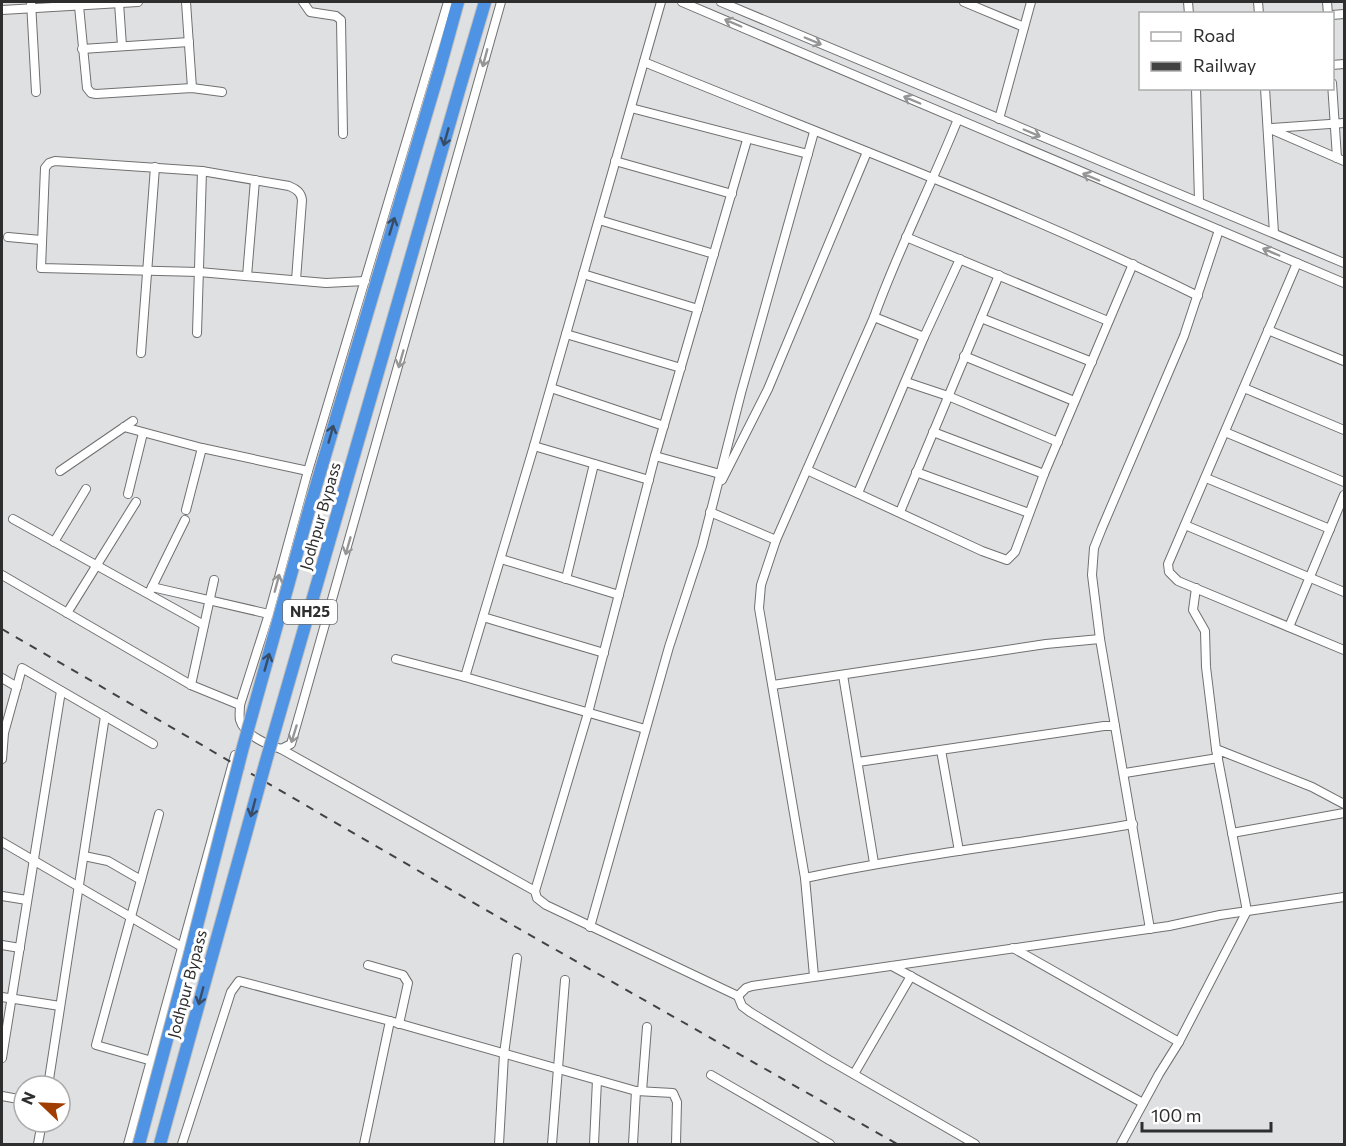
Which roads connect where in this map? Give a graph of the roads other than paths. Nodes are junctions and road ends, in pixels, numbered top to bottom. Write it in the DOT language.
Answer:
graph roads {
  1 [pos="131,2"];
  2 [pos="138,2"];
  3 [pos="186,2"];
  4 [pos="303,2"];
  5 [pos="448,2"];
  6 [pos="458,2"];
  7 [pos="485,2"];
  8 [pos="501,2"];
  9 [pos="661,2"];
  10 [pos="682,2"];
  11 [pos="721,2"];
  12 [pos="964,2"];
  13 [pos="1031,2"];
  14 [pos="119,3"];
  15 [pos="31,5"];
  16 [pos="79,6"];
  17 [pos="2,10"];
  18 [pos="1024,27"];
  19 [pos="189,42"];
  20 [pos="122,46"];
  21 [pos="82,49"];
  22 [pos="644,62"];
  23 [pos="192,88"];
  24 [pos="1196,90"];
  25 [pos="1265,90"];
  26 [pos="1334,90"];
  27 [pos="36,92"];
  28 [pos="222,93"];
  29 [pos="631,108"];
  30 [pos="958,119"];
  31 [pos="999,119"];
  32 [pos="1340,124"];
  33 [pos="1268,128"];
  34 [pos="814,132"];
  35 [pos="343,134"];
  36 [pos="747,140"];
  37 [pos="867,152"];
  38 [pos="808,154"];
  39 [pos="1341,159"];
  40 [pos="615,161"];
  41 [pos="155,167"];
  42 [pos="202,171"];
  43 [pos="934,179"];
  44 [pos="255,180"];
  45 [pos="732,194"];
  46 [pos="1199,201"];
  47 [pos="598,220"];
  48 [pos="1219,230"];
  49 [pos="1274,232"];
  50 [pos="8,237"];
  51 [pos="906,237"];
  52 [pos="41,240"];
  53 [pos="714,254"];
  54 [pos="960,260"];
  55 [pos="1344,262"];
  56 [pos="1297,263"];
  57 [pos="1133,264"];
  58 [pos="147,271"];
  59 [pos="199,272"];
  60 [pos="583,274"];
  61 [pos="999,275"];
  62 [pos="247,276"];
  63 [pos="296,280"];
  64 [pos="366,281"];
  65 [pos="1344,283"];
  66 [pos="1198,296"];
  67 [pos="698,309"];
  68 [pos="874,317"];
  69 [pos="981,318"];
  70 [pos="1108,321"];
  71 [pos="1268,330"];
  72 [pos="197,333"];
  73 [pos="566,334"];
  74 [pos="924,337"];
  75 [pos="141,353"];
  76 [pos="964,356"];
  77 [pos="1344,361"];
  78 [pos="1092,362"];
  79 [pos="681,368"];
  80 [pos="906,382"];
  81 [pos="550,388"];
  82 [pos="1244,388"];
  83 [pos="948,396"];
  84 [pos="1074,401"];
  85 [pos="133,421"];
  86 [pos="664,426"];
  87 [pos="124,427"];
  88 [pos="1344,430"];
  89 [pos="143,432"];
  90 [pos="933,432"];
  91 [pos="1225,432"];
  92 [pos="1058,442"];
  93 [pos="534,446"];
  94 [pos="202,448"];
  95 [pos="655,456"];
  96 [pos="594,464"];
  97 [pos="807,470"];
  98 [pos="60,471"];
  99 [pos="308,471"];
  100 [pos="916,472"];
  101 [pos="720,474"];
  102 [pos="1044,474"];
  103 [pos="1206,478"];
  104 [pos="649,480"];
  105 [pos="1344,482"];
  106 [pos="86,489"];
  107 [pos="858,493"];
  108 [pos="128,494"];
  109 [pos="715,494"];
  110 [pos="1344,495"];
  111 [pos="136,502"];
  112 [pos="186,510"];
  113 [pos="710,512"];
  114 [pos="900,512"];
  115 [pos="1029,513"];
  116 [pos="13,519"];
  117 [pos="185,520"];
  118 [pos="1185,525"];
  119 [pos="1330,529"];
  120 [pos="776,540"];
  121 [pos="54,542"];
  122 [pos="501,559"];
  123 [pos="97,566"];
  124 [pos="2,575"];
  125 [pos="1310,578"];
  126 [pos="566,579"];
  127 [pos="214,580"];
  128 [pos="1196,588"];
  129 [pos="150,591"];
  130 [pos="1344,592"];
  131 [pos="619,595"];
  132 [pos="209,601"];
  133 [pos="67,613"];
  134 [pos="269,614"];
  135 [pos="483,617"];
  136 [pos="204,625"];
  137 [pos="1289,627"];
  138 [pos="1100,639"];
  139 [pos="1344,650"];
  140 [pos="604,653"];
  141 [pos="396,659"];
  142 [pos="843,675"];
  143 [pos="465,677"];
  144 [pos="2,678"];
  145 [pos="191,685"];
  146 [pos="772,685"];
  147 [pos="17,687"];
  148 [pos="61,691"];
  149 [pos="240,705"];
  150 [pos="588,713"];
  151 [pos="105,716"];
  152 [pos="243,726"];
  153 [pos="1115,726"];
  154 [pos="645,729"];
  155 [pos="3,732"];
  156 [pos="153,744"];
  157 [pos="281,749"];
  158 [pos="942,750"];
  159 [pos="1217,754"];
  160 [pos="2,759"];
  161 [pos="858,762"];
  162 [pos="1125,773"];
  163 [pos="1344,804"];
  164 [pos="1344,813"];
  165 [pos="159,814"];
  166 [pos="1133,824"];
  167 [pos="1232,833"];
  168 [pos="2,842"];
  169 [pos="959,851"];
  170 [pos="84,856"];
  171 [pos="34,861"];
  172 [pos="874,863"];
  173 [pos="805,878"];
  174 [pos="141,880"];
  175 [pos="79,888"];
  176 [pos="535,891"];
  177 [pos="2,896"];
  178 [pos="1344,897"];
  179 [pos="27,900"];
  180 [pos="1246,911"];
  181 [pos="130,918"];
  182 [pos="590,927"];
  183 [pos="1150,929"];
  184 [pos="2,945"];
  185 [pos="182,947"];
  186 [pos="20,948"];
  187 [pos="1012,948"];
  188 [pos="517,958"];
  189 [pos="368,965"];
  190 [pos="892,965"];
  191 [pos="814,976"];
  192 [pos="911,976"];
  193 [pos="565,980"];
  194 [pos="738,996"];
  195 [pos="2,997"];
  196 [pos="11,998"];
  197 [pos="60,1006"];
  198 [pos="394,1022"];
  199 [pos="647,1027"];
  200 [pos="1179,1042"];
  201 [pos="2,1046"];
  202 [pos="504,1054"];
  203 [pos="2,1058"];
  204 [pos="152,1061"];
  205 [pos="557,1069"];
  206 [pos="50,1074"];
  207 [pos="854,1074"];
  208 [pos="711,1075"];
  209 [pos="597,1080"];
  210 [pos="639,1091"];
  211 [pos="1143,1103"];
  212 [pos="128,1144"];
  213 [pos="139,1144"];
  214 [pos="160,1144"];
  215 [pos="182,1144"];
  216 [pos="364,1144"];
  217 [pos="499,1144"];
  218 [pos="552,1144"];
  219 [pos="594,1144"];
  220 [pos="633,1144"];
  221 [pos="676,1144"];
  222 [pos="830,1144"];
  223 [pos="975,1144"];
  224 [pos="1121,1144"];
  1 -- 2 [label="street"];
  1 -- 14 [label="street"];
  3 -- 19 [label="street"];
  4 -- 35 [label="street"];
  5 -- 64 [label="street"];
  213 -- 6 [label="highway, one-way, bridge"];
  7 -- 214 [label="highway, Jodhpur Bypass / NH25, one-way, bridge"];
  8 -- 157 [label="street, one-way"];
  9 -- 22 [label="street"];
  30 -- 10 [label="street, one-way"];
  11 -- 31 [label="street, one-way"];
  12 -- 18 [label="street"];
  13 -- 18 [label="street"];
  14 -- 16 [label="street"];
  14 -- 20 [label="street"];
  15 -- 16 [label="street"];
  15 -- 17 [label="street"];
  15 -- 27 [label="street"];
  16 -- 21 [label="street"];
  18 -- 31 [label="street"];
  19 -- 20 [label="street"];
  19 -- 23 [label="street"];
  20 -- 21 [label="street"];
  21 -- 23 [label="street"];
  22 -- 29 [label="street"];
  22 -- 34 [label="street"];
  23 -- 28 [label="street"];
  24 -- 46 [label="street"];
  25 -- 33 [label="street"];
  26 -- 32 [label="street"];
  29 -- 36 [label="street"];
  29 -- 40 [label="street"];
  30 -- 43 [label="street"];
  48 -- 30 [label="street, one-way"];
  31 -- 46 [label="street, one-way"];
  32 -- 33 [label="street"];
  32 -- 39 [label="street"];
  33 -- 39 [label="street"];
  33 -- 49 [label="street"];
  34 -- 37 [label="street"];
  34 -- 38 [label="street"];
  36 -- 38 [label="street"];
  36 -- 45 [label="street"];
  37 -- 43 [label="street"];
  37 -- 109 [label="street"];
  38 -- 101 [label="street"];
  40 -- 45 [label="street"];
  40 -- 47 [label="street"];
  41 -- 42 [label="street"];
  41 -- 52 [label="street"];
  41 -- 58 [label="street"];
  42 -- 44 [label="street"];
  42 -- 59 [label="street"];
  43 -- 51 [label="street"];
  43 -- 57 [label="street"];
  44 -- 62 [label="street"];
  44 -- 63 [label="street"];
  45 -- 53 [label="street"];
  46 -- 49 [label="street"];
  47 -- 53 [label="street"];
  47 -- 60 [label="street"];
  56 -- 48 [label="street, one-way"];
  48 -- 66 [label="street"];
  49 -- 55 [label="street"];
  50 -- 52 [label="street"];
  51 -- 54 [label="street"];
  51 -- 68 [label="street"];
  52 -- 58 [label="street"];
  53 -- 67 [label="street"];
  54 -- 61 [label="street"];
  54 -- 74 [label="street"];
  56 -- 65 [label="street"];
  56 -- 71 [label="street"];
  57 -- 66 [label="street"];
  57 -- 70 [label="street"];
  58 -- 59 [label="street"];
  58 -- 75 [label="street"];
  59 -- 62 [label="street"];
  59 -- 72 [label="street"];
  60 -- 67 [label="street"];
  60 -- 73 [label="street"];
  61 -- 69 [label="street"];
  61 -- 70 [label="street"];
  62 -- 63 [label="street"];
  63 -- 64 [label="street"];
  64 -- 99 [label="street"];
  66 -- 138 [label="street"];
  67 -- 79 [label="street"];
  68 -- 74 [label="street"];
  68 -- 97 [label="street"];
  69 -- 76 [label="street"];
  69 -- 78 [label="street"];
  70 -- 78 [label="street"];
  71 -- 77 [label="street"];
  71 -- 82 [label="street"];
  73 -- 79 [label="street"];
  73 -- 81 [label="street"];
  74 -- 80 [label="street"];
  76 -- 83 [label="street"];
  76 -- 84 [label="street"];
  78 -- 84 [label="street"];
  79 -- 86 [label="street"];
  80 -- 83 [label="street"];
  80 -- 107 [label="street"];
  81 -- 86 [label="street"];
  81 -- 93 [label="street"];
  82 -- 88 [label="street"];
  82 -- 91 [label="street"];
  83 -- 90 [label="street"];
  83 -- 92 [label="street"];
  84 -- 92 [label="street"];
  85 -- 87 [label="street"];
  86 -- 95 [label="street"];
  87 -- 89 [label="street"];
  87 -- 98 [label="street"];
  89 -- 94 [label="street"];
  89 -- 108 [label="street"];
  90 -- 100 [label="street"];
  90 -- 102 [label="street"];
  91 -- 103 [label="street"];
  91 -- 105 [label="street"];
  92 -- 102 [label="street"];
  93 -- 96 [label="street"];
  93 -- 122 [label="street"];
  94 -- 99 [label="street"];
  94 -- 112 [label="street"];
  95 -- 101 [label="street"];
  95 -- 104 [label="street"];
  96 -- 104 [label="street"];
  96 -- 126 [label="street"];
  97 -- 107 [label="street"];
  97 -- 120 [label="street"];
  134 -- 99 [label="street, one-way"];
  100 -- 114 [label="street"];
  100 -- 115 [label="street"];
  101 -- 109 [label="street"];
  102 -- 115 [label="street"];
  103 -- 118 [label="street"];
  103 -- 119 [label="street"];
  104 -- 131 [label="street"];
  106 -- 121 [label="street"];
  107 -- 114 [label="street"];
  109 -- 113 [label="street"];
  110 -- 119 [label="street"];
  111 -- 123 [label="street"];
  113 -- 120 [label="street"];
  113 -- 154 [label="street"];
  114 -- 115 [label="street"];
  116 -- 121 [label="street"];
  117 -- 129 [label="street"];
  118 -- 125 [label="street"];
  118 -- 128 [label="street"];
  119 -- 125 [label="street"];
  120 -- 146 [label="street"];
  121 -- 123 [label="street"];
  122 -- 126 [label="street"];
  122 -- 135 [label="street"];
  123 -- 129 [label="street"];
  123 -- 133 [label="street"];
  124 -- 133 [label="street"];
  125 -- 130 [label="street"];
  125 -- 137 [label="street"];
  126 -- 131 [label="street"];
  127 -- 132 [label="street"];
  128 -- 137 [label="street"];
  128 -- 159 [label="street"];
  129 -- 132 [label="street"];
  129 -- 136 [label="street"];
  131 -- 140 [label="street"];
  132 -- 134 [label="street"];
  132 -- 136 [label="street"];
  133 -- 145 [label="street"];
  134 -- 149 [label="street"];
  135 -- 140 [label="street"];
  135 -- 143 [label="street"];
  136 -- 145 [label="street"];
  137 -- 139 [label="street"];
  138 -- 142 [label="street"];
  138 -- 153 [label="street"];
  140 -- 150 [label="street"];
  141 -- 143 [label="street"];
  142 -- 146 [label="street"];
  142 -- 161 [label="street"];
  143 -- 150 [label="street"];
  144 -- 147 [label="street"];
  145 -- 149 [label="street"];
  146 -- 173 [label="street"];
  147 -- 148 [label="street"];
  147 -- 155 [label="street"];
  148 -- 151 [label="street"];
  148 -- 171 [label="street"];
  149 -- 152 [label="street"];
  150 -- 154 [label="street"];
  150 -- 176 [label="street"];
  151 -- 156 [label="street"];
  151 -- 170 [label="street"];
  152 -- 157 [label="street"];
  152 -- 185 [label="street"];
  153 -- 158 [label="street"];
  153 -- 162 [label="street"];
  154 -- 182 [label="street"];
  155 -- 160 [label="street"];
  157 -- 176 [label="street"];
  158 -- 161 [label="street"];
  158 -- 169 [label="street"];
  159 -- 162 [label="street"];
  159 -- 163 [label="street"];
  159 -- 167 [label="street"];
  161 -- 172 [label="street"];
  162 -- 166 [label="street"];
  164 -- 167 [label="street"];
  165 -- 174 [label="street"];
  166 -- 169 [label="street"];
  166 -- 183 [label="street"];
  167 -- 180 [label="street"];
  168 -- 171 [label="street"];
  169 -- 172 [label="street"];
  170 -- 174 [label="street"];
  170 -- 175 [label="street"];
  171 -- 175 [label="street"];
  171 -- 179 [label="street"];
  172 -- 173 [label="street"];
  173 -- 191 [label="street"];
  174 -- 181 [label="street"];
  175 -- 181 [label="street"];
  175 -- 197 [label="street"];
  176 -- 182 [label="street"];
  177 -- 179 [label="street"];
  178 -- 180 [label="street"];
  179 -- 186 [label="street"];
  180 -- 183 [label="street"];
  180 -- 200 [label="street"];
  181 -- 185 [label="street"];
  181 -- 204 [label="street"];
  182 -- 194 [label="street"];
  183 -- 187 [label="street"];
  184 -- 186 [label="street"];
  185 -- 204 [label="street"];
  186 -- 196 [label="street"];
  187 -- 190 [label="street"];
  187 -- 200 [label="street"];
  188 -- 202 [label="street"];
  189 -- 198 [label="street"];
  190 -- 191 [label="street"];
  190 -- 192 [label="street"];
  191 -- 194 [label="street"];
  192 -- 207 [label="street"];
  192 -- 211 [label="street"];
  193 -- 205 [label="street"];
  194 -- 207 [label="street"];
  195 -- 196 [label="street"];
  196 -- 197 [label="street"];
  196 -- 201 [label="street"];
  197 -- 206 [label="street"];
  198 -- 202 [label="street"];
  198 -- 215 [label="street"];
  198 -- 216 [label="street"];
  199 -- 210 [label="street"];
  200 -- 211 [label="street"];
  201 -- 203 [label="street"];
  202 -- 205 [label="street"];
  202 -- 217 [label="street"];
  204 -- 212 [label="street"];
  205 -- 209 [label="street"];
  205 -- 218 [label="street"];
  207 -- 223 [label="street"];
  208 -- 222 [label="street"];
  209 -- 210 [label="street"];
  209 -- 219 [label="street"];
  210 -- 220 [label="street"];
  210 -- 221 [label="street"];
  211 -- 224 [label="street"];
}
